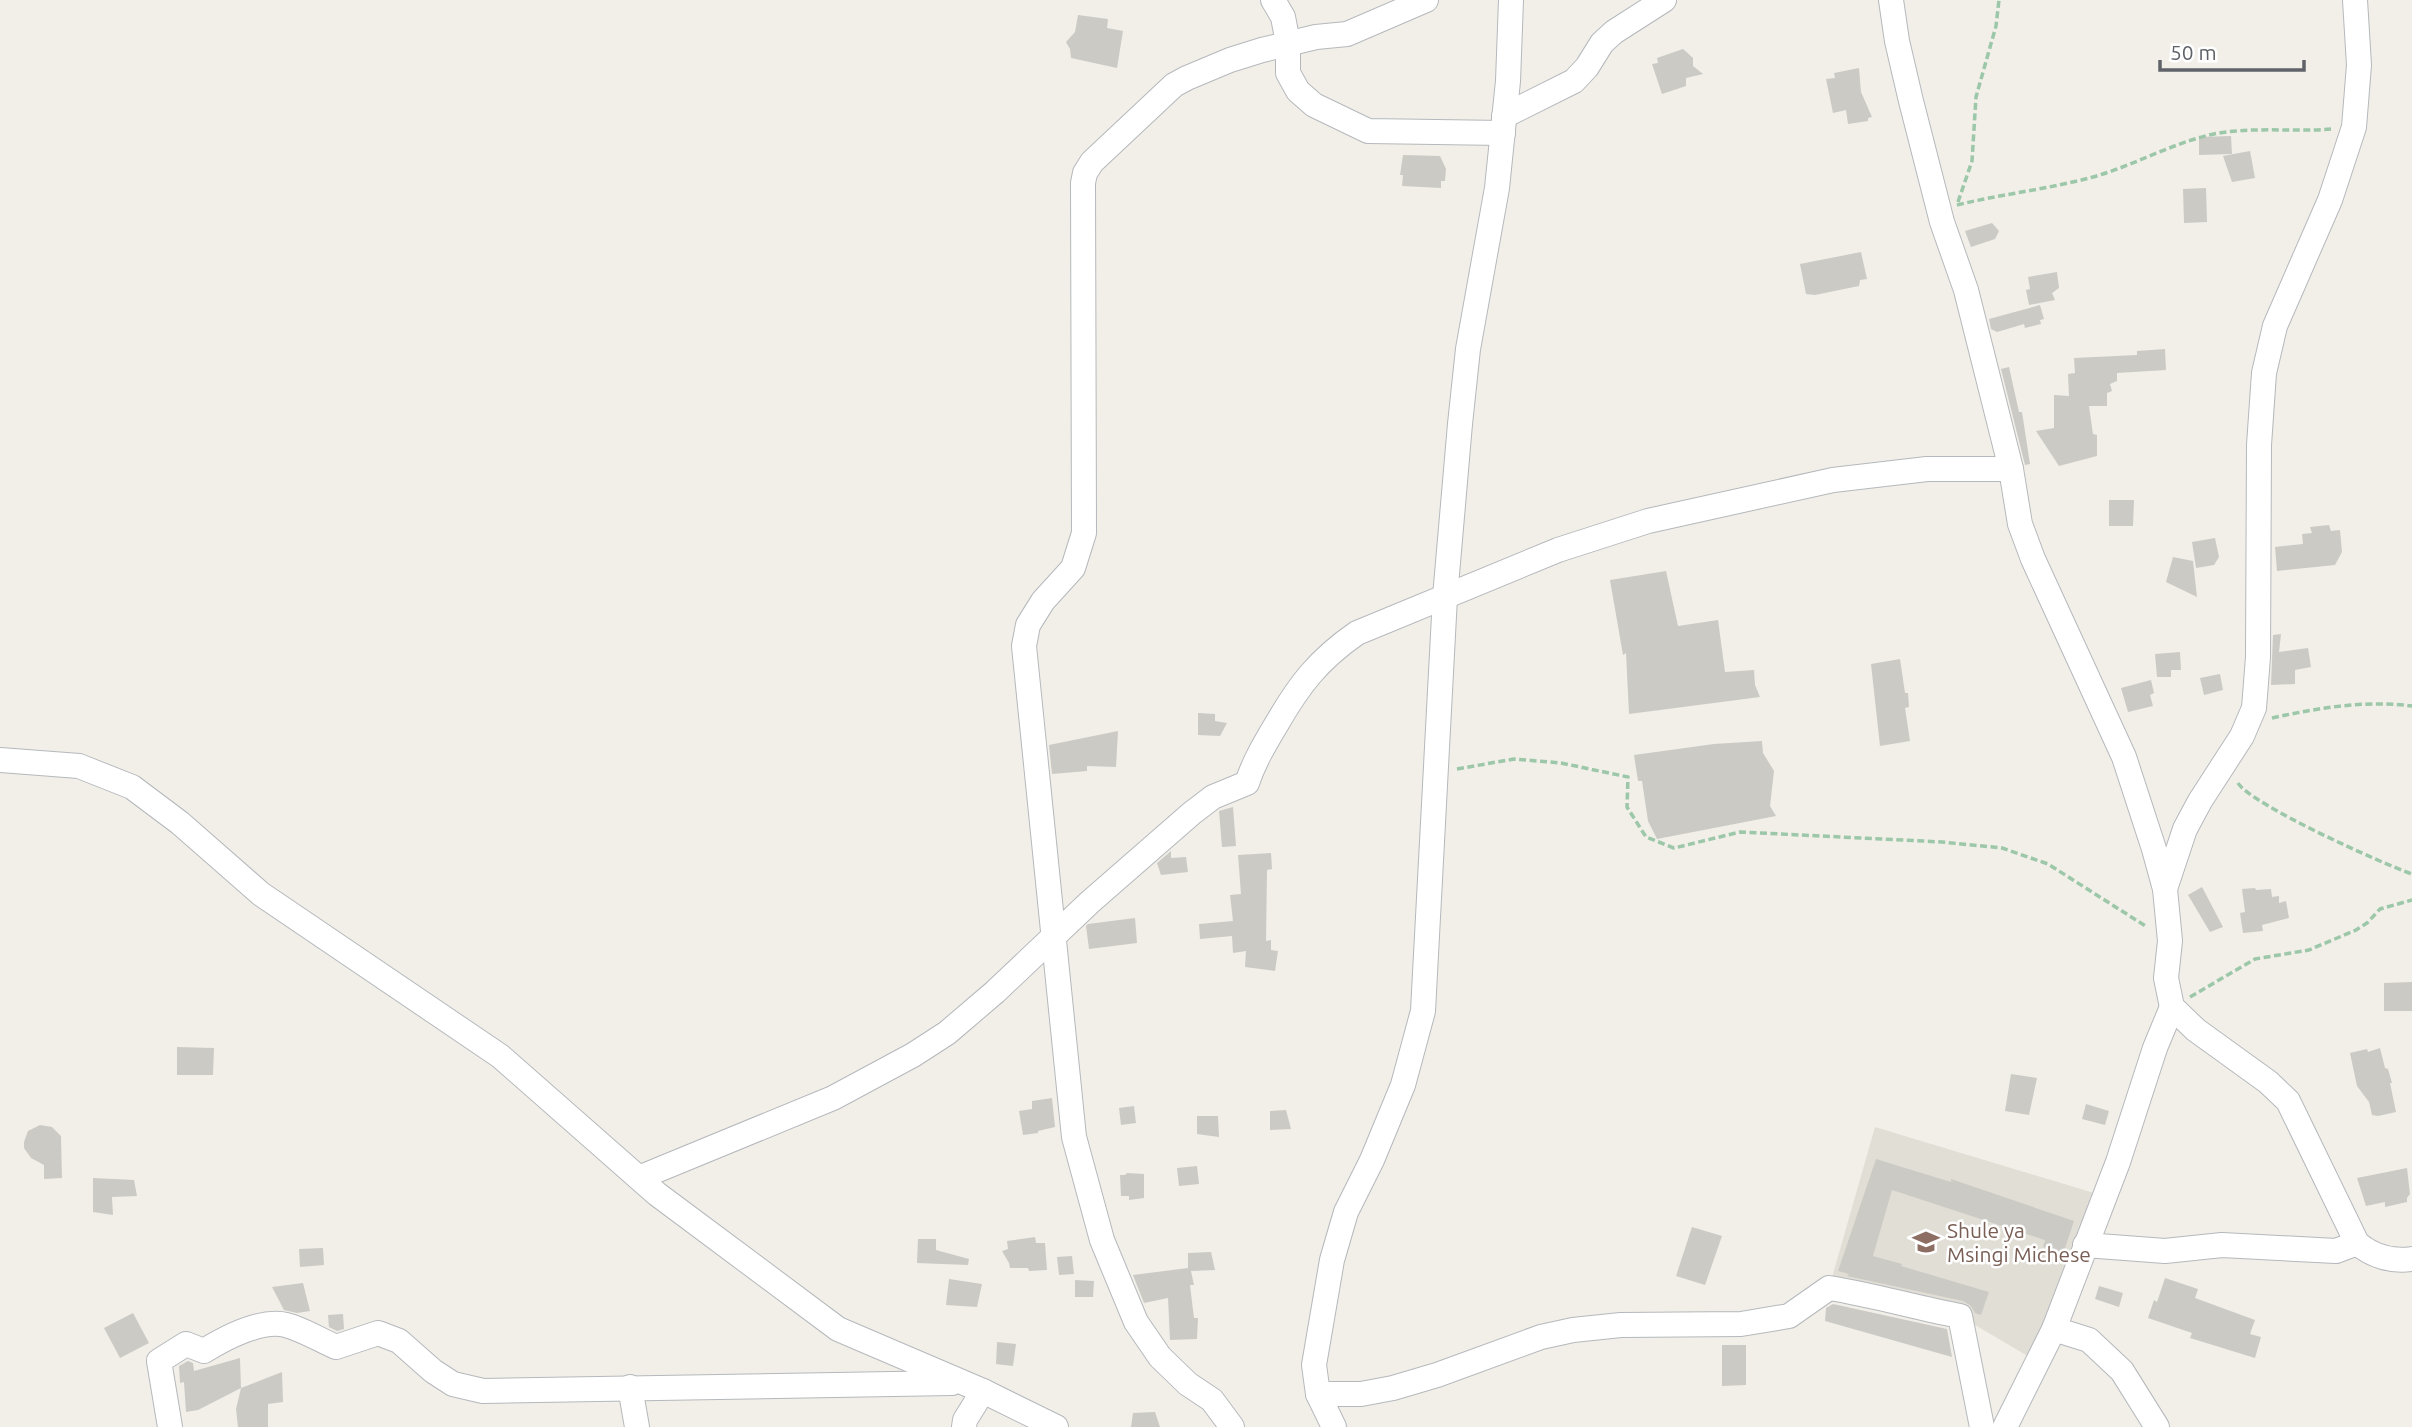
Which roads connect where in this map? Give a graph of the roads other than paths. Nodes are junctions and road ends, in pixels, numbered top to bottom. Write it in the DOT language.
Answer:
graph roads {
  1 [pos="1273,0"];
  2 [pos="1426,0"];
  3 [pos="1511,0"];
  4 [pos="1664,0"];
  5 [pos="1891,0"];
  6 [pos="2355,0"];
  7 [pos="1288,43"];
  8 [pos="1503,125"];
  9 [pos="2011,469"];
  10 [pos="1445,597"];
  11 [pos="0,760"];
  12 [pos="2165,890"];
  13 [pos="1054,935"];
  14 [pos="2172,1007"];
  15 [pos="636,1175"];
  16 [pos="2357,1243"];
  17 [pos="2085,1245"];
  18 [pos="2412,1259"];
  19 [pos="2054,1329"];
  20 [pos="630,1387"];
  21 [pos="974,1387"];
  22 [pos="1318,1394"];
  23 [pos="170,1427"];
  24 [pos="637,1427"];
  25 [pos="964,1427"];
  26 [pos="1056,1427"];
  27 [pos="1232,1427"];
  28 [pos="1334,1427"];
  29 [pos="1982,1427"];
  30 [pos="2006,1427"];
  31 [pos="2157,1427"];
  1 -- 7 [label="street"];
  2 -- 7 [label="street"];
  3 -- 8 [label="street"];
  4 -- 8 [label="street"];
  5 -- 9 [label="street"];
  6 -- 12 [label="street"];
  7 -- 8 [label="street"];
  7 -- 13 [label="street"];
  8 -- 10 [label="street"];
  9 -- 10 [label="street"];
  9 -- 12 [label="street"];
  10 -- 13 [label="street"];
  10 -- 22 [label="street"];
  11 -- 15 [label="street"];
  12 -- 14 [label="street"];
  13 -- 15 [label="street"];
  13 -- 27 [label="street"];
  14 -- 16 [label="street"];
  14 -- 17 [label="street"];
  15 -- 21 [label="street"];
  16 -- 17 [label="street"];
  16 -- 18 [label="street"];
  17 -- 19 [label="street"];
  19 -- 30 [label="street"];
  19 -- 31 [label="street"];
  20 -- 21 [label="street"];
  20 -- 23 [label="street"];
  20 -- 24 [label="street"];
  21 -- 25 [label="street"];
  21 -- 26 [label="street"];
  22 -- 28 [label="street"];
  22 -- 29 [label="street"];
}
